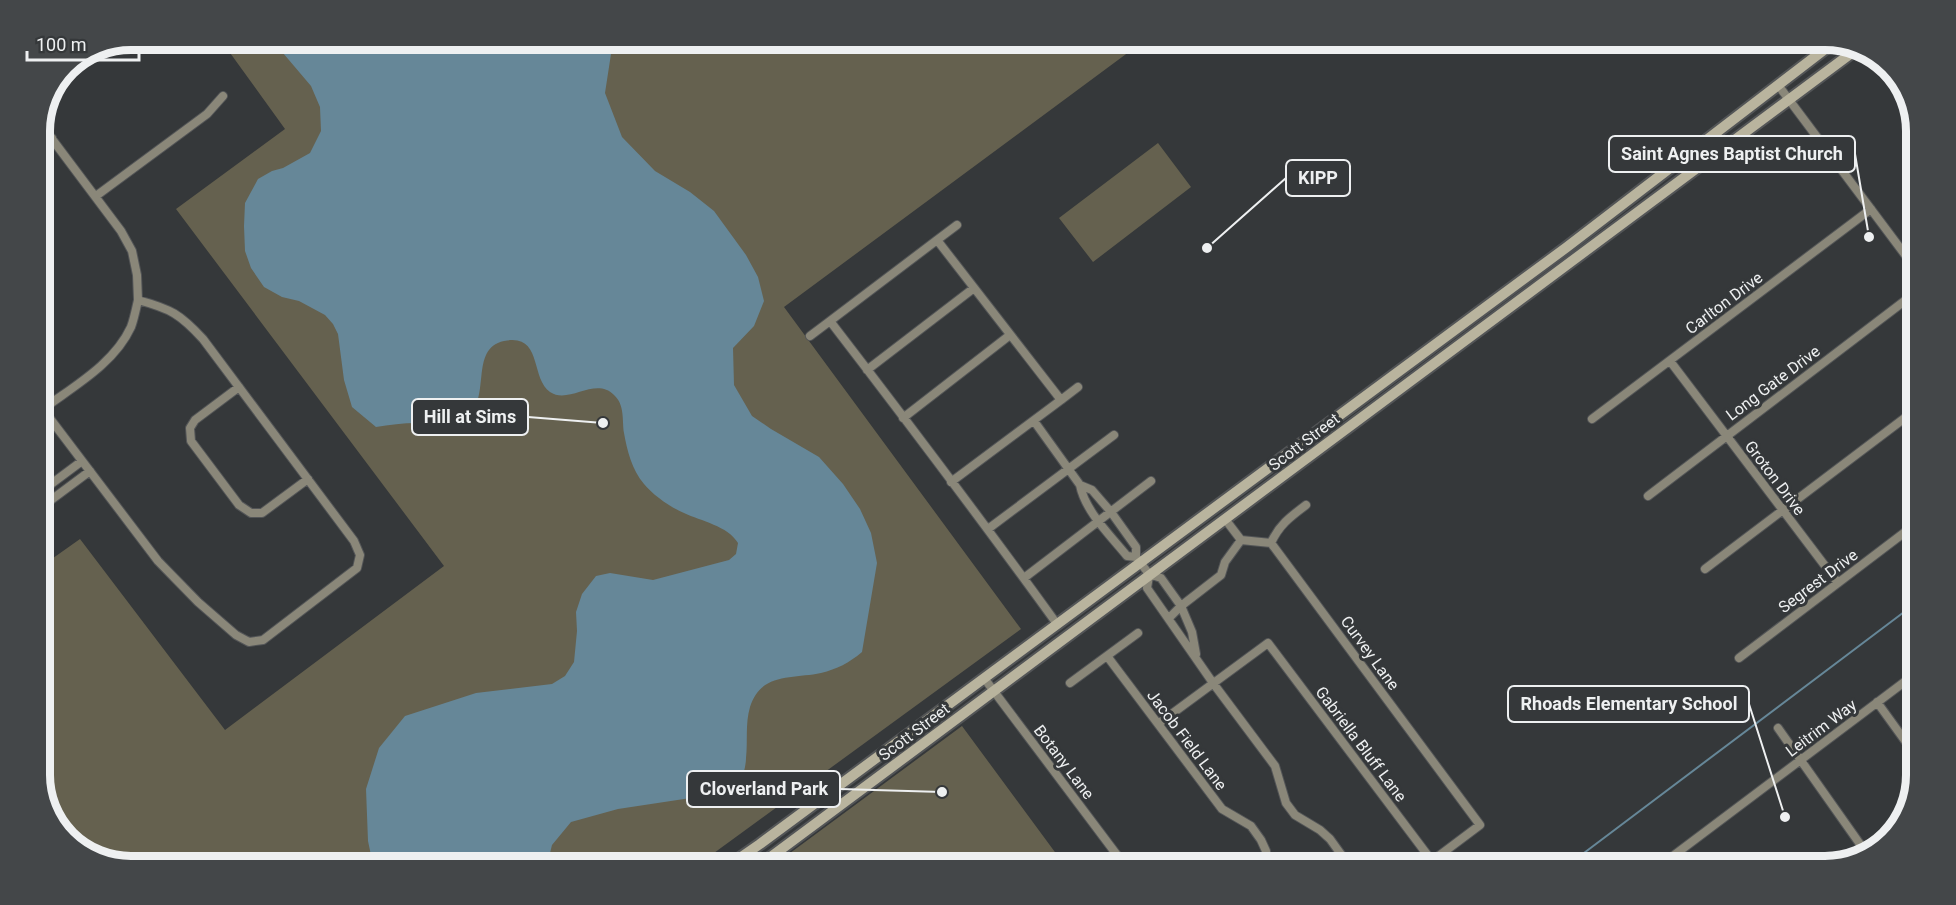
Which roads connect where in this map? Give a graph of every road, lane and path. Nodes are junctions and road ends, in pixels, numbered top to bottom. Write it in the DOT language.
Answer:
graph roads {
  1 [pos="1824,50"];
  2 [pos="1851,54"];
  3 [pos="1778,85"];
  4 [pos="223,96"];
  5 [pos="1790,101"];
  6 [pos="50,136"];
  7 [pos="52,138"];
  8 [pos="96,196"];
  9 [pos="1871,209"];
  10 [pos="957,225"];
  11 [pos="937,240"];
  12 [pos="1567,247"];
  13 [pos="1906,256"];
  14 [pos="1577,259"];
  15 [pos="974,288"];
  16 [pos="138,300"];
  17 [pos="1906,300"];
  18 [pos="830,321"];
  19 [pos="1010,335"];
  20 [pos="810,336"];
  21 [pos="1670,361"];
  22 [pos="867,370"];
  23 [pos="239,387"];
  24 [pos="1078,387"];
  25 [pos="1378,387"];
  26 [pos="1060,400"];
  27 [pos="1387,400"];
  28 [pos="50,401"];
  29 [pos="1906,417"];
  30 [pos="903,418"];
  31 [pos="50,419"];
  32 [pos="1592,419"];
  33 [pos="1034,421"];
  34 [pos="1114,435"];
  35 [pos="1726,436"];
  36 [pos="82,461"];
  37 [pos="1276,463"];
  38 [pos="1069,469"];
  39 [pos="90,471"];
  40 [pos="1285,475"];
  41 [pos="308,479"];
  42 [pos="1151,481"];
  43 [pos="951,482"];
  44 [pos="50,485"];
  45 [pos="1080,485"];
  46 [pos="1648,496"];
  47 [pos="50,499"];
  48 [pos="1306,505"];
  49 [pos="1783,511"];
  50 [pos="1111,512"];
  51 [pos="1225,519"];
  52 [pos="1099,520"];
  53 [pos="1123,529"];
  54 [pos="988,530"];
  55 [pos="1906,531"];
  56 [pos="1113,538"];
  57 [pos="1241,540"];
  58 [pos="1271,543"];
  59 [pos="1139,560"];
  60 [pos="1705,569"];
  61 [pos="1149,574"];
  62 [pos="1024,578"];
  63 [pos="1838,583"];
  64 [pos="1181,606"];
  65 [pos="1169,618"];
  66 [pos="1057,624"];
  67 [pos="1138,633"];
  68 [pos="1107,656"];
  69 [pos="1739,658"];
  70 [pos="1197,659"];
  71 [pos="984,678"];
  72 [pos="1906,681"];
  73 [pos="1070,683"];
  74 [pos="1213,683"];
  75 [pos="993,691"];
  76 [pos="1877,702"];
  77 [pos="1158,724"];
  78 [pos="1778,729"];
  79 [pos="1906,742"];
  80 [pos="873,760"];
  81 [pos="1800,760"];
  82 [pos="883,774"];
  83 [pos="760,844"];
  84 [pos="1862,847"];
  85 [pos="743,856"];
  86 [pos="767,856"];
  87 [pos="774,856"];
  88 [pos="1118,856"];
  89 [pos="1266,856"];
  90 [pos="1342,856"];
  91 [pos="1425,856"];
  92 [pos="1439,856"];
  93 [pos="1679,856"];
  1 -- 3 [label="main road, Scott Street"];
  2 -- 5 [label="main road, Scott Street"];
  3 -- 5 [label="street"];
  3 -- 12 [label="main road, Scott Street"];
  4 -- 8 [label="street"];
  5 -- 9 [label="street"];
  5 -- 14 [label="main road, Scott Street"];
  6 -- 7 [label="street"];
  7 -- 8 [label="street"];
  8 -- 16 [label="street"];
  9 -- 13 [label="street"];
  9 -- 21 [label="street, Carlton Drive"];
  10 -- 11 [label="street"];
  11 -- 15 [label="street"];
  11 -- 18 [label="street"];
  12 -- 14 [label="main road"];
  12 -- 25 [label="main road, Scott Street"];
  14 -- 27 [label="main road, Scott Street"];
  15 -- 19 [label="street"];
  15 -- 22 [label="street"];
  16 -- 23 [label="street"];
  16 -- 28 [label="street"];
  17 -- 35 [label="street, Long Gate Drive"];
  18 -- 20 [label="street"];
  18 -- 22 [label="street"];
  19 -- 26 [label="street"];
  19 -- 30 [label="street"];
  21 -- 32 [label="street, Carlton Drive"];
  21 -- 35 [label="street, Groton Drive"];
  22 -- 30 [label="street"];
  23 -- 41 [label="street"];
  23 -- 41 [label="street"];
  24 -- 26 [label="street"];
  25 -- 27 [label="main road"];
  25 -- 37 [label="main road, Scott Street"];
  26 -- 33 [label="street"];
  27 -- 40 [label="main road, Scott Street"];
  29 -- 49 [label="street"];
  30 -- 43 [label="street"];
  31 -- 36 [label="street"];
  33 -- 38 [label="street"];
  33 -- 43 [label="street"];
  34 -- 38 [label="street"];
  35 -- 46 [label="street, Long Gate Drive"];
  35 -- 49 [label="street, Groton Drive"];
  36 -- 39 [label="street"];
  36 -- 44 [label="street"];
  37 -- 40 [label="main road"];
  37 -- 59 [label="main road, Scott Street"];
  38 -- 45 [label="street"];
  38 -- 54 [label="street"];
  39 -- 41 [label="street"];
  39 -- 47 [label="street"];
  40 -- 51 [label="main road, Scott Street"];
  42 -- 50 [label="street"];
  43 -- 54 [label="street"];
  45 -- 50 [label="street"];
  45 -- 52 [label="street"];
  48 -- 58 [label="street"];
  49 -- 60 [label="street"];
  49 -- 63 [label="street, Groton Drive"];
  50 -- 52 [label="street"];
  50 -- 53 [label="street"];
  51 -- 57 [label="street"];
  51 -- 61 [label="main road, Scott Street"];
  52 -- 56 [label="street"];
  52 -- 62 [label="street"];
  53 -- 56 [label="street"];
  53 -- 59 [label="street"];
  54 -- 62 [label="street"];
  55 -- 63 [label="street, Segrest Drive"];
  56 -- 59 [label="street"];
  57 -- 58 [label="street"];
  57 -- 64 [label="street"];
  58 -- 92 [label="street, Curvey Lane"];
  59 -- 61 [label="street"];
  59 -- 66 [label="main road, Scott Street"];
  61 -- 64 [label="street"];
  61 -- 65 [label="street"];
  61 -- 75 [label="main road, Scott Street"];
  62 -- 66 [label="street"];
  63 -- 69 [label="street, Segrest Drive"];
  64 -- 65 [label="street"];
  64 -- 70 [label="street"];
  65 -- 70 [label="street"];
  66 -- 71 [label="main road, Scott Street"];
  67 -- 68 [label="street"];
  68 -- 73 [label="street"];
  68 -- 77 [label="street, Jacob Field Lane"];
  70 -- 74 [label="street"];
  71 -- 75 [label="street, Botany Lane"];
  71 -- 80 [label="main road, Scott Street"];
  72 -- 76 [label="street, Leitrim Way"];
  74 -- 77 [label="street"];
  74 -- 90 [label="street"];
  74 -- 91 [label="street, Gabriella Bluff Lane"];
  75 -- 82 [label="main road, Scott Street"];
  75 -- 88 [label="street, Botany Lane"];
  76 -- 79 [label="street"];
  76 -- 81 [label="street, Leitrim Way"];
  77 -- 89 [label="street, Jacob Field Lane"];
  78 -- 81 [label="street"];
  80 -- 82 [label="main road"];
  80 -- 83 [label="main road, Scott Street"];
  81 -- 84 [label="street"];
  81 -- 93 [label="street, Leitrim Way"];
  82 -- 87 [label="main road, Scott Street"];
  83 -- 85 [label="main road, Scott Street"];
  83 -- 86 [label="street"];
}
